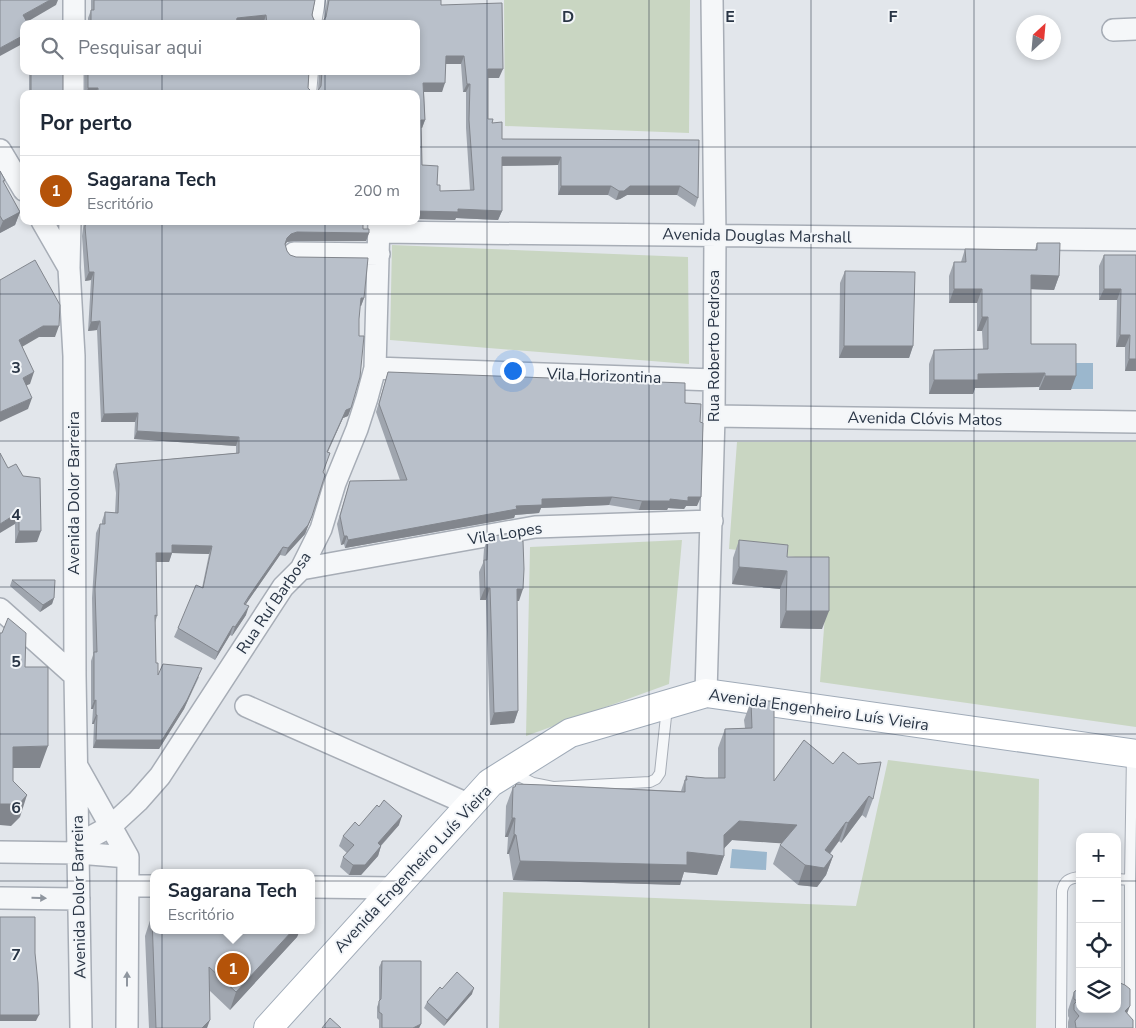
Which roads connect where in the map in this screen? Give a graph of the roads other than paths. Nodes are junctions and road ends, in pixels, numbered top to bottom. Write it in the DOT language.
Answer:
graph roads {
  1 [pos="74,0"];
  2 [pos="320,0"];
  3 [pos="712,0"];
  4 [pos="74,20"];
  5 [pos="317,20"];
  6 [pos="1113,30"];
  7 [pos="1136,30"];
  8 [pos="74,75"];
  9 [pos="313,75"];
  10 [pos="73,90"];
  11 [pos="312,90"];
  12 [pos="0,150"];
  13 [pos="20,183"];
  14 [pos="44,225"];
  15 [pos="70,225"];
  16 [pos="379,227"];
  17 [pos="715,235"];
  18 [pos="1136,240"];
  19 [pos="294,253"];
  20 [pos="378,254"];
  21 [pos="69,268"];
  22 [pos="375,368"];
  23 [pos="714,380"];
  24 [pos="714,416"];
  25 [pos="1136,422"];
  26 [pos="712,522"];
  27 [pos="301,569"];
  28 [pos="0,609"];
  29 [pos="75,676"];
  30 [pos="706,693"];
  31 [pos="667,704"];
  32 [pos="246,706"];
  33 [pos="1134,754"];
  34 [pos="77,765"];
  35 [pos="515,768"];
  36 [pos="470,805"];
  37 [pos="111,826"];
  38 [pos="78,849"];
  39 [pos="0,852"];
  40 [pos="128,857"];
  41 [pos="1076,878"];
  42 [pos="1121,879"];
  43 [pos="1130,880"];
  44 [pos="128,886"];
  45 [pos="150,886"];
  46 [pos="315,887"];
  47 [pos="394,888"];
  48 [pos="0,898"];
  49 [pos="79,899"];
  50 [pos="81,1028"];
  51 [pos="127,1028"];
  52 [pos="268,1028"];
  53 [pos="1061,1028"];
  54 [pos="1130,1028"];
  1 -- 4 [label="street"];
  2 -- 5 [label="lane"];
  3 -- 17 [label="street, Rua Roberto Pedrosa"];
  6 -- 7 [label="street"];
  8 -- 10 [label="street"];
  9 -- 11 [label="lane"];
  12 -- 13 [label="street"];
  14 -- 21 [label="street"];
  15 -- 21 [label="street, Avenida Dolor Barreira"];
  16 -- 17 [label="street, Avenida Douglas Marshall"];
  16 -- 20 [label="street, Rua Ruí Barbosa"];
  17 -- 18 [label="street, Avenida Douglas Marshall"];
  17 -- 23 [label="street, Rua Roberto Pedrosa"];
  19 -- 20 [label="street"];
  20 -- 22 [label="street, Rua Ruí Barbosa"];
  21 -- 29 [label="street, Avenida Dolor Barreira"];
  22 -- 23 [label="street, Vila Horizontina"];
  22 -- 27 [label="street, Rua Ruí Barbosa"];
  23 -- 24 [label="street, Rua Roberto Pedrosa"];
  24 -- 25 [label="street, Avenida Clóvis Matos"];
  24 -- 26 [label="street, Rua Roberto Pedrosa"];
  26 -- 27 [label="street, Vila Lopes"];
  26 -- 30 [label="street, Rua Roberto Pedrosa"];
  27 -- 37 [label="street, Rua Ruí Barbosa"];
  28 -- 29 [label="street"];
  29 -- 34 [label="street, Avenida Dolor Barreira"];
  30 -- 31 [label="main road, Avenida Engenheiro Luís Vieira"];
  30 -- 33 [label="main road, Avenida Engenheiro Luís Vieira"];
  31 -- 35 [label="main road, Avenida Engenheiro Luís Vieira"];
  31 -- 35 [label="lane"];
  32 -- 36 [label="street"];
  33 -- 43 [label="lane"];
  34 -- 37 [label="street, Avenida Dolor Barreira"];
  34 -- 38 [label="street, Avenida Dolor Barreira"];
  35 -- 36 [label="main road, Avenida Engenheiro Luís Vieira"];
  36 -- 47 [label="main road, Avenida Engenheiro Luís Vieira"];
  37 -- 38 [label="street, Rua Ruí Barbosa"];
  37 -- 40 [label="street, Avenida Dolor Barreira"];
  38 -- 39 [label="street"];
  38 -- 40 [label="street"];
  38 -- 49 [label="street, Avenida Dolor Barreira"];
  40 -- 44 [label="street, Avenida Dolor Barreira"];
  41 -- 53 [label="lane"];
  42 -- 43 [label="lane"];
  43 -- 54 [label="lane"];
  44 -- 45 [label="street"];
  51 -- 44 [label="street, Avenida Dolor Barreira, one-way"];
  46 -- 47 [label="street"];
  47 -- 52 [label="main road, Avenida Engenheiro Luís Vieira"];
  48 -- 49 [label="street, one-way"];
  49 -- 50 [label="street, Avenida Dolor Barreira"];
}
